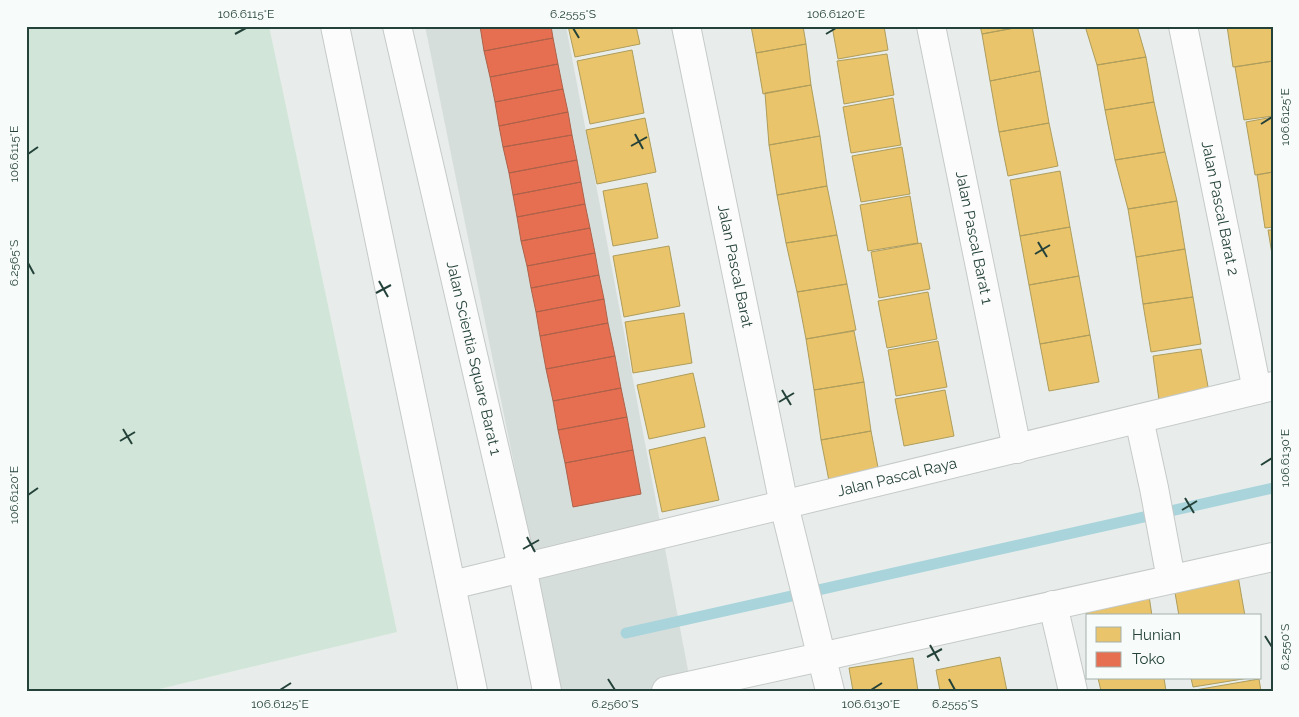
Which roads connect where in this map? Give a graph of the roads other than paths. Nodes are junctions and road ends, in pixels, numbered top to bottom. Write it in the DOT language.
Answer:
graph roads {
  1 [pos="335,26"];
  2 [pos="397,26"];
  3 [pos="686,26"];
  4 [pos="930,26"];
  5 [pos="1182,26"];
  6 [pos="1265,388"];
  7 [pos="1139,419"];
  8 [pos="1017,449"];
  9 [pos="784,505"];
  10 [pos="1273,557"];
  11 [pos="522,567"];
  12 [pos="1171,579"];
  13 [pos="452,585"];
  14 [pos="1053,605"];
  15 [pos="823,656"];
  16 [pos="473,691"];
  17 [pos="547,691"];
  18 [pos="666,691"];
  19 [pos="830,691"];
  20 [pos="1073,691"];
  1 -- 13 [label="street"];
  2 -- 11 [label="street, Jalan Scientia Square Barat 1"];
  3 -- 9 [label="street, Jalan Pascal Barat"];
  4 -- 8 [label="street, Jalan Pascal Barat 1"];
  5 -- 6 [label="street, Jalan Pascal Barat 2"];
  6 -- 7 [label="street, Jalan Pascal Raya"];
  7 -- 8 [label="street, Jalan Pascal Raya"];
  7 -- 12 [label="street"];
  8 -- 9 [label="street, Jalan Pascal Raya"];
  9 -- 11 [label="street, Jalan Pascal Raya"];
  9 -- 15 [label="street, Jalan Pascal Barat"];
  10 -- 12 [label="street"];
  11 -- 13 [label="street, Jalan Pascal Raya"];
  11 -- 17 [label="street, Jalan Scientia Square Barat 1"];
  12 -- 14 [label="street"];
  13 -- 16 [label="street"];
  14 -- 15 [label="street"];
  14 -- 20 [label="street"];
  15 -- 18 [label="street"];
  15 -- 19 [label="street, Jalan Pascal Barat"];
}
